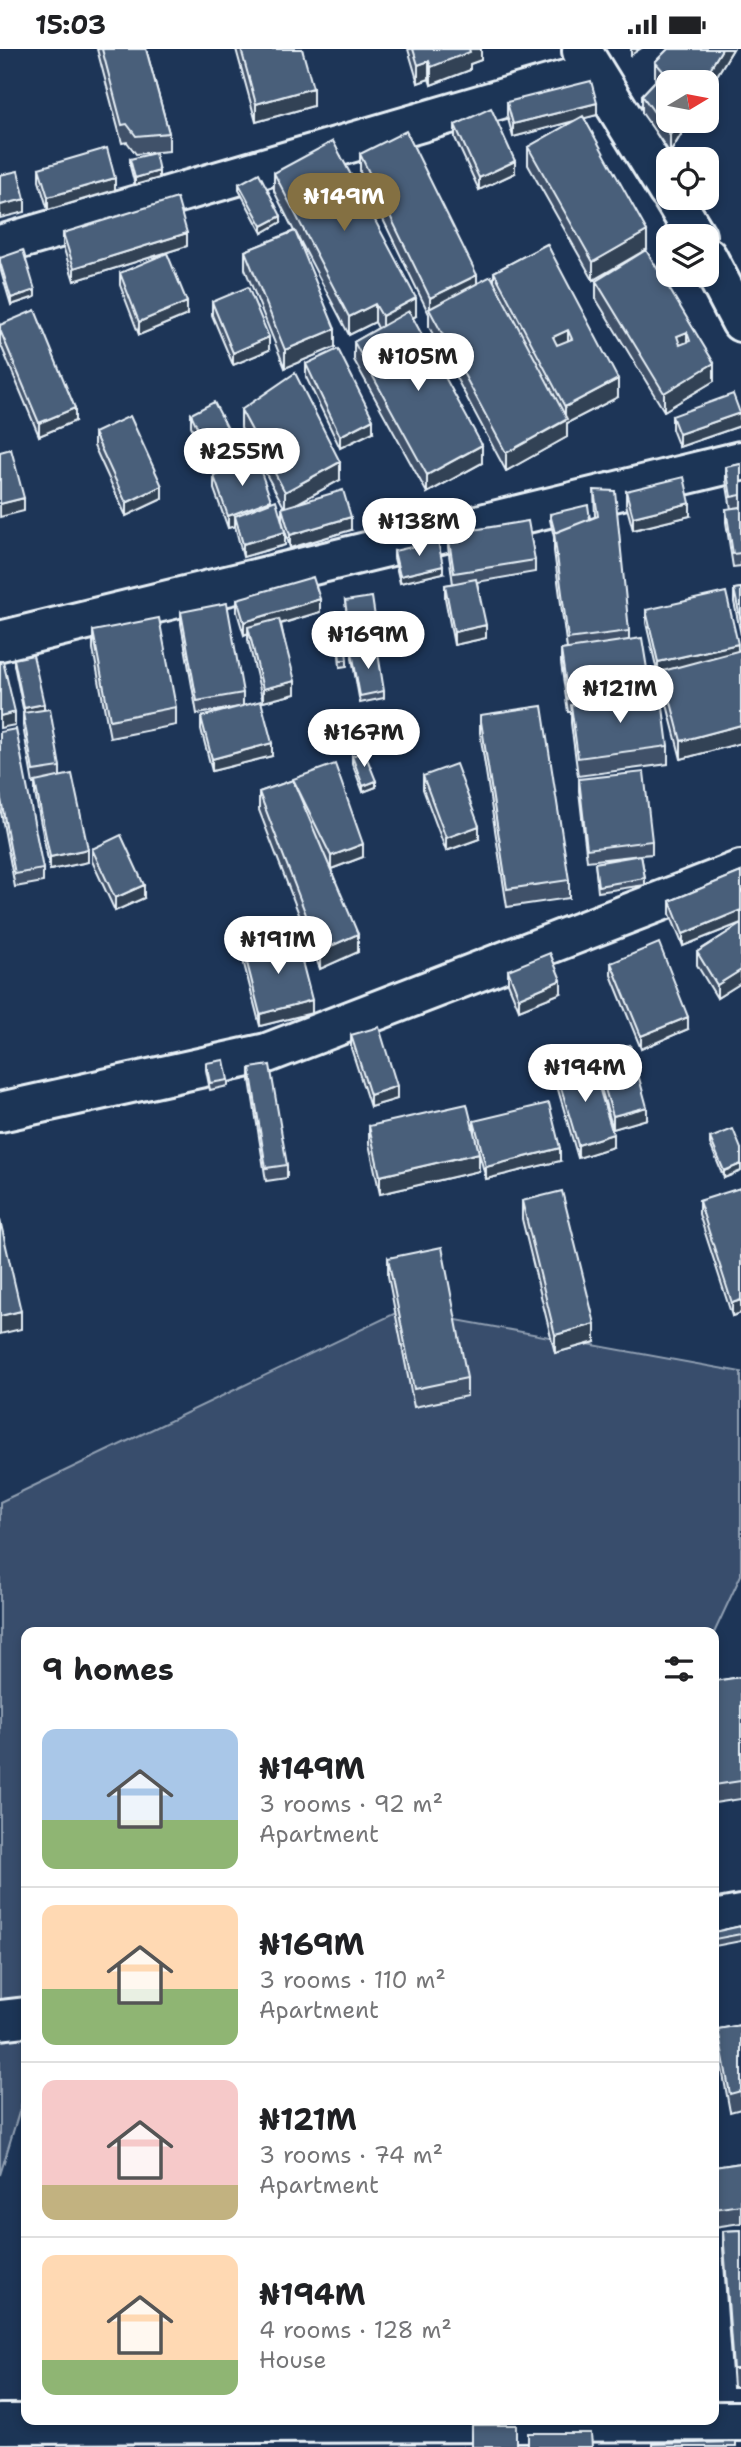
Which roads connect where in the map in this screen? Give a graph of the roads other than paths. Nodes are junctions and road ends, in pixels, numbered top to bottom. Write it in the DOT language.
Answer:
graph roads {
  1 [pos="587,61"];
  2 [pos="656,172"];
  3 [pos="0,245"];
  4 [pos="719,280"];
  5 [pos="741,322"];
  6 [pos="741,461"];
  7 [pos="0,642"];
  8 [pos="741,870"];
  9 [pos="0,1112"];
  10 [pos="741,1915"];
  11 [pos="719,1919"];
  12 [pos="21,2018"];
  13 [pos="0,2020"];
  14 [pos="719,2421"];
  15 [pos="741,2421"];
  16 [pos="0,2424"];
  17 [pos="21,2424"];
  1 -- 2 [label="street"];
  1 -- 3 [label="street"];
  4 -- 5 [label="street"];
  6 -- 7 [label="street"];
  8 -- 9 [label="street"];
  10 -- 11 [label="street"];
  12 -- 13 [label="street"];
  14 -- 15 [label="street"];
  16 -- 17 [label="street"];
}
